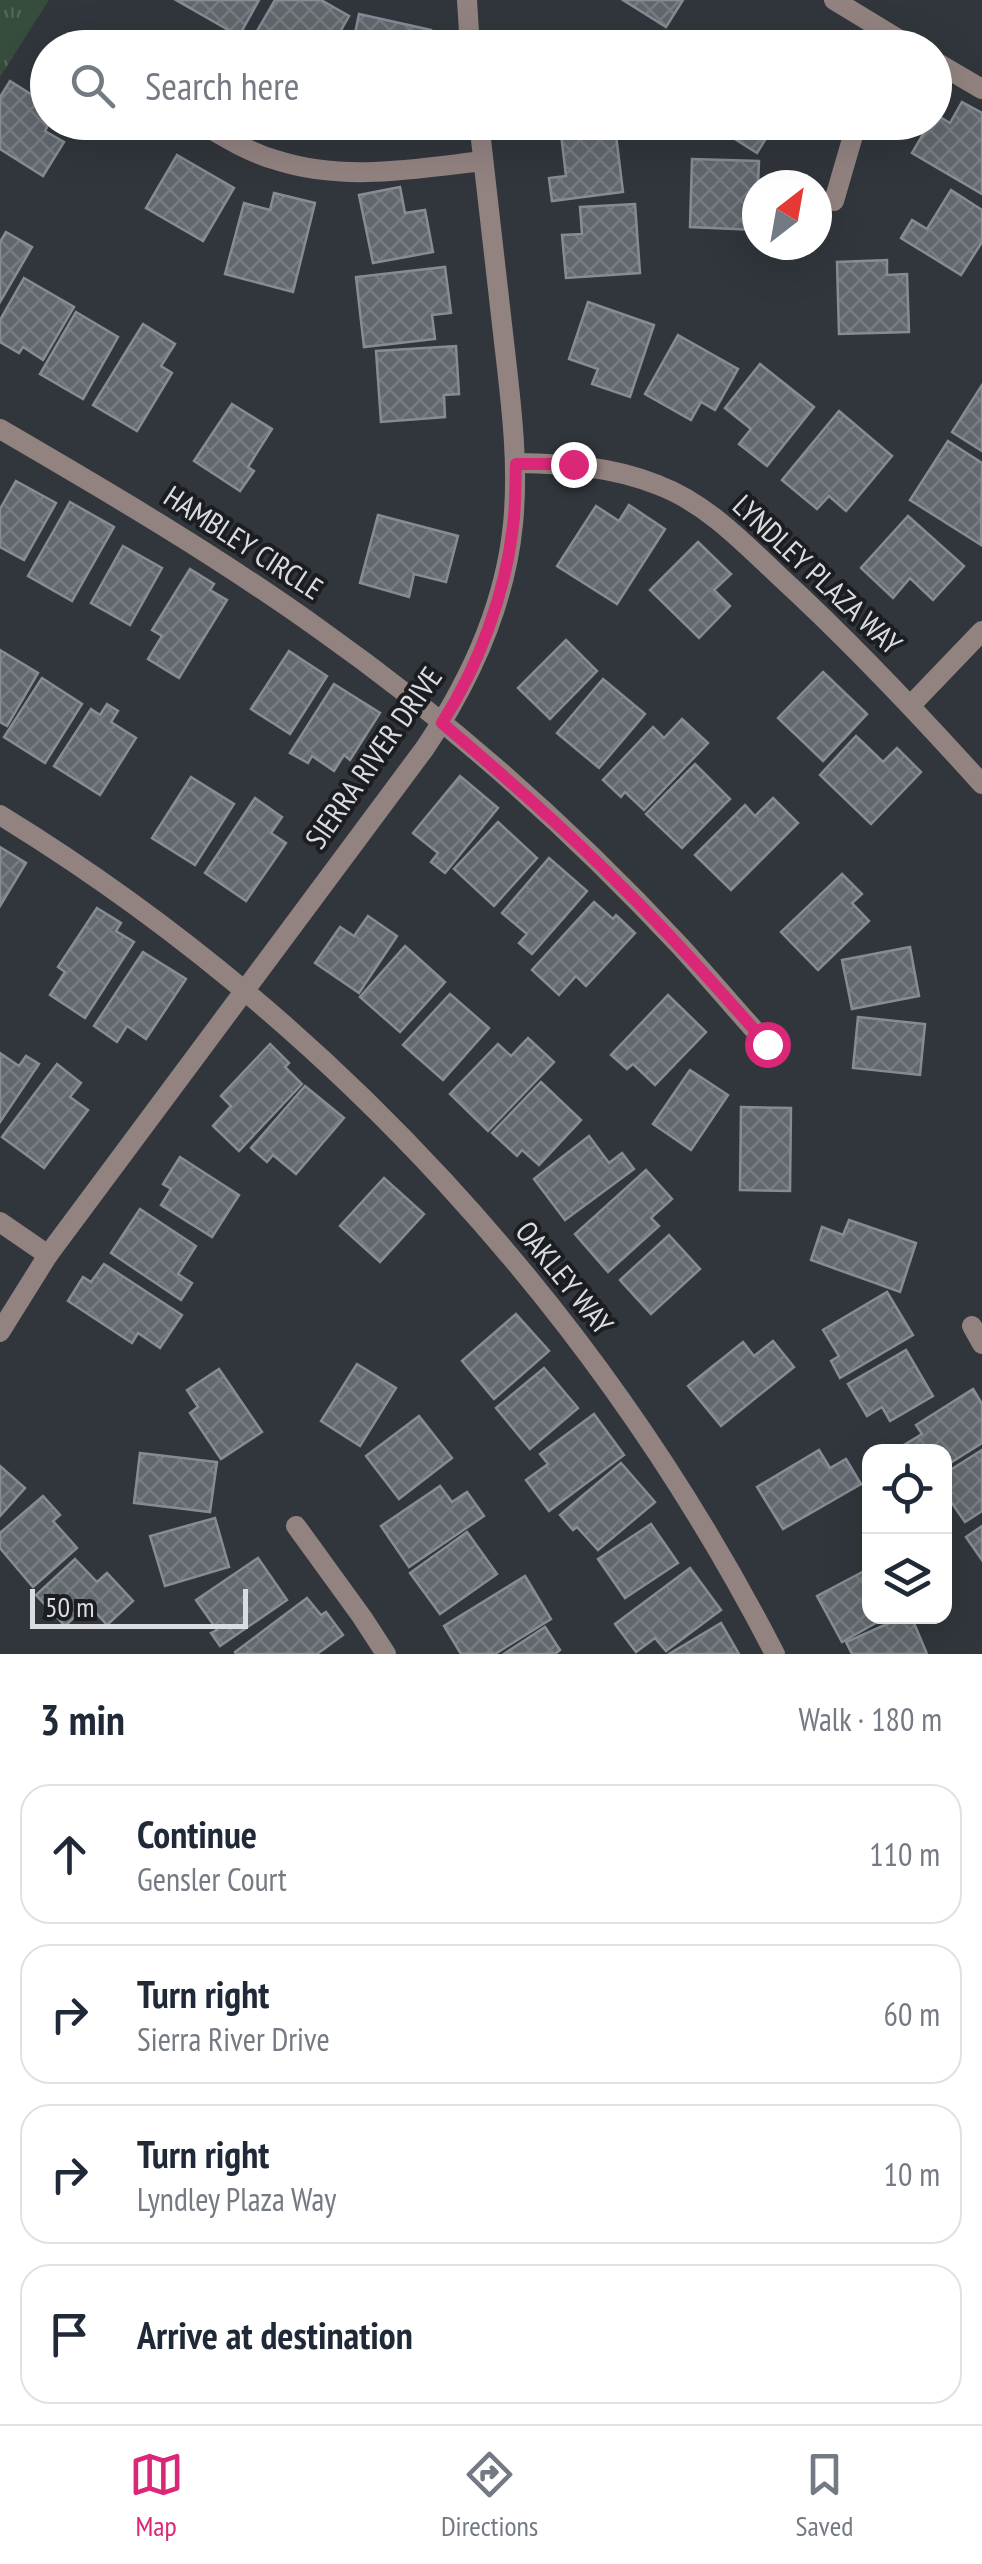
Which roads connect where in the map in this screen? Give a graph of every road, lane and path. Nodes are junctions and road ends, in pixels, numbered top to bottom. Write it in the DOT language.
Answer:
graph roads {
  1 [pos="467,0"];
  2 [pos="834,0"];
  3 [pos="469,30"];
  4 [pos="880,30"];
  5 [pos="952,71"];
  6 [pos="982,89"];
  7 [pos="230,140"];
  8 [pos="481,140"];
  9 [pos="853,140"];
  10 [pos="483,161"];
  11 [pos="834,202"];
  12 [pos="0,429"];
  13 [pos="516,464"];
  14 [pos="982,631"];
  15 [pos="911,705"];
  16 [pos="442,723"];
  17 [pos="982,784"];
  18 [pos="0,816"];
  19 [pos="243,990"];
  20 [pos="767,1044"];
  21 [pos="0,1222"];
  22 [pos="48,1255"];
  23 [pos="0,1332"];
  24 [pos="296,1526"];
  25 [pos="386,1654"];
  26 [pos="774,1654"];
  1 -- 3 [label="street"];
  2 -- 4 [label="street"];
  5 -- 6 [label="street"];
  7 -- 10 [label="street"];
  8 -- 10 [label="street, SIERRA RIVER DRIVE"];
  9 -- 11 [label="street"];
  10 -- 13 [label="street, SIERRA RIVER DRIVE"];
  12 -- 16 [label="street, HAMBLEY CIRCLE"];
  13 -- 15 [label="street, LYNDLEY PLAZA WAY"];
  13 -- 16 [label="street, SIERRA RIVER DRIVE"];
  14 -- 15 [label="street"];
  15 -- 17 [label="street, LYNDLEY PLAZA WAY"];
  16 -- 19 [label="street, SIERRA RIVER DRIVE"];
  16 -- 20 [label="street, HAMBLEY CIRCLE"];
  18 -- 19 [label="street"];
  19 -- 22 [label="street, SIERRA RIVER DRIVE"];
  19 -- 26 [label="street, OAKLEY WAY"];
  21 -- 22 [label="street"];
  22 -- 23 [label="street, SIERRA RIVER DRIVE"];
  24 -- 25 [label="street"];
}
